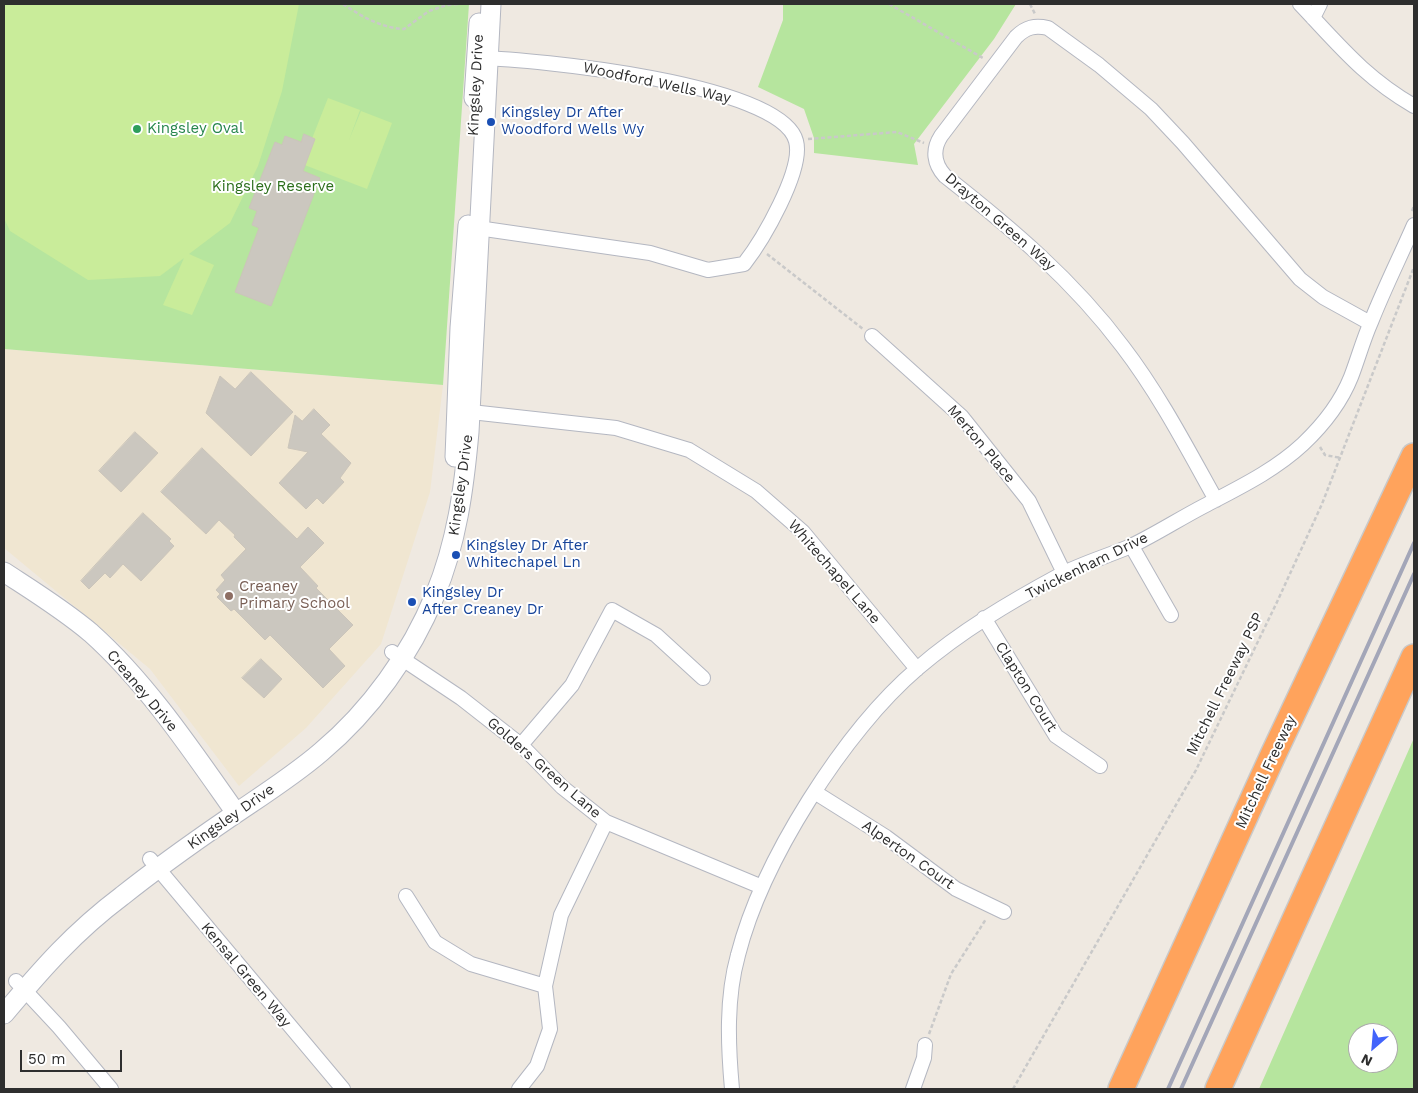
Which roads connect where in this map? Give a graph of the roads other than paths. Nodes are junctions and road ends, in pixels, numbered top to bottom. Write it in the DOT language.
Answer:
graph roads {
  1 [pos="480,4"];
  2 [pos="492,4"];
  3 [pos="1300,4"];
  4 [pos="1320,4"];
  5 [pos="1313,18"];
  6 [pos="483,58"];
  7 [pos="1414,106"];
  8 [pos="1414,225"];
  9 [pos="474,228"];
  10 [pos="1370,323"];
  11 [pos="872,336"];
  12 [pos="463,411"];
  13 [pos="1414,456"];
  14 [pos="1216,500"];
  15 [pos="1131,545"];
  16 [pos="4,572"];
  17 [pos="1064,573"];
  18 [pos="4,587"];
  19 [pos="1171,615"];
  20 [pos="984,618"];
  21 [pos="396,656"];
  22 [pos="1414,657"];
  23 [pos="917,669"];
  24 [pos="703,678"];
  25 [pos="521,745"];
  26 [pos="1100,766"];
  27 [pos="816,793"];
  28 [pos="227,811"];
  29 [pos="606,822"];
  30 [pos="154,864"];
  31 [pos="762,887"];
  32 [pos="406,896"];
  33 [pos="999,909"];
  34 [pos="20,985"];
  35 [pos="545,986"];
  36 [pos="4,996"];
  37 [pos="1162,1000"];
  38 [pos="4,1014"];
  39 [pos="924,1045"];
  40 [pos="111,1089"];
  41 [pos="343,1089"];
  42 [pos="519,1089"];
  43 [pos="732,1089"];
  44 [pos="913,1089"];
  45 [pos="1102,1089"];
  46 [pos="1120,1089"];
  47 [pos="1218,1089"];
  1 -- 6 [label="main road, Kingsley Drive"];
  2 -- 6 [label="main road, Kingsley Drive"];
  3 -- 5 [label="street"];
  4 -- 5 [label="street"];
  5 -- 7 [label="street"];
  6 -- 9 [label="main road, Kingsley Drive"];
  6 -- 9 [label="street, Woodford Wells Way"];
  8 -- 10 [label="street, Twickenham Drive"];
  9 -- 12 [label="main road, Kingsley Drive"];
  10 -- 14 [label="street, Twickenham Drive"];
  10 -- 14 [label="street, Drayton Green Way"];
  11 -- 17 [label="street, Merton Place"];
  12 -- 21 [label="main road, Kingsley Drive"];
  12 -- 23 [label="street, Whitechapel Lane"];
  13 -- 37 [label="highway, Mitchell Freeway"];
  14 -- 15 [label="street, Twickenham Drive"];
  15 -- 17 [label="street, Twickenham Drive"];
  15 -- 19 [label="street"];
  16 -- 28 [label="main road, Creaney Drive"];
  17 -- 20 [label="street, Twickenham Drive"];
  18 -- 28 [label="main road, Creaney Drive"];
  20 -- 23 [label="street, Twickenham Drive"];
  20 -- 26 [label="street, Clapton Court"];
  21 -- 25 [label="street, Golders Green Lane"];
  21 -- 28 [label="main road, Kingsley Drive"];
  22 -- 47 [label="highway"];
  23 -- 27 [label="street, Twickenham Drive"];
  24 -- 25 [label="street"];
  25 -- 29 [label="street, Golders Green Lane"];
  27 -- 31 [label="street, Twickenham Drive"];
  27 -- 33 [label="street, Alperton Court"];
  28 -- 30 [label="main road, Kingsley Drive"];
  29 -- 31 [label="street, Golders Green Lane"];
  29 -- 35 [label="street"];
  30 -- 34 [label="main road, Kingsley Drive"];
  30 -- 41 [label="street, Kensal Green Way"];
  31 -- 43 [label="street, Twickenham Drive"];
  32 -- 35 [label="street"];
  34 -- 36 [label="main road, Kingsley Drive"];
  34 -- 38 [label="main road, Kingsley Drive"];
  34 -- 40 [label="street"];
  35 -- 42 [label="street"];
  37 -- 45 [label="highway"];
  37 -- 46 [label="highway, Mitchell Freeway"];
  39 -- 44 [label="street"];
}
